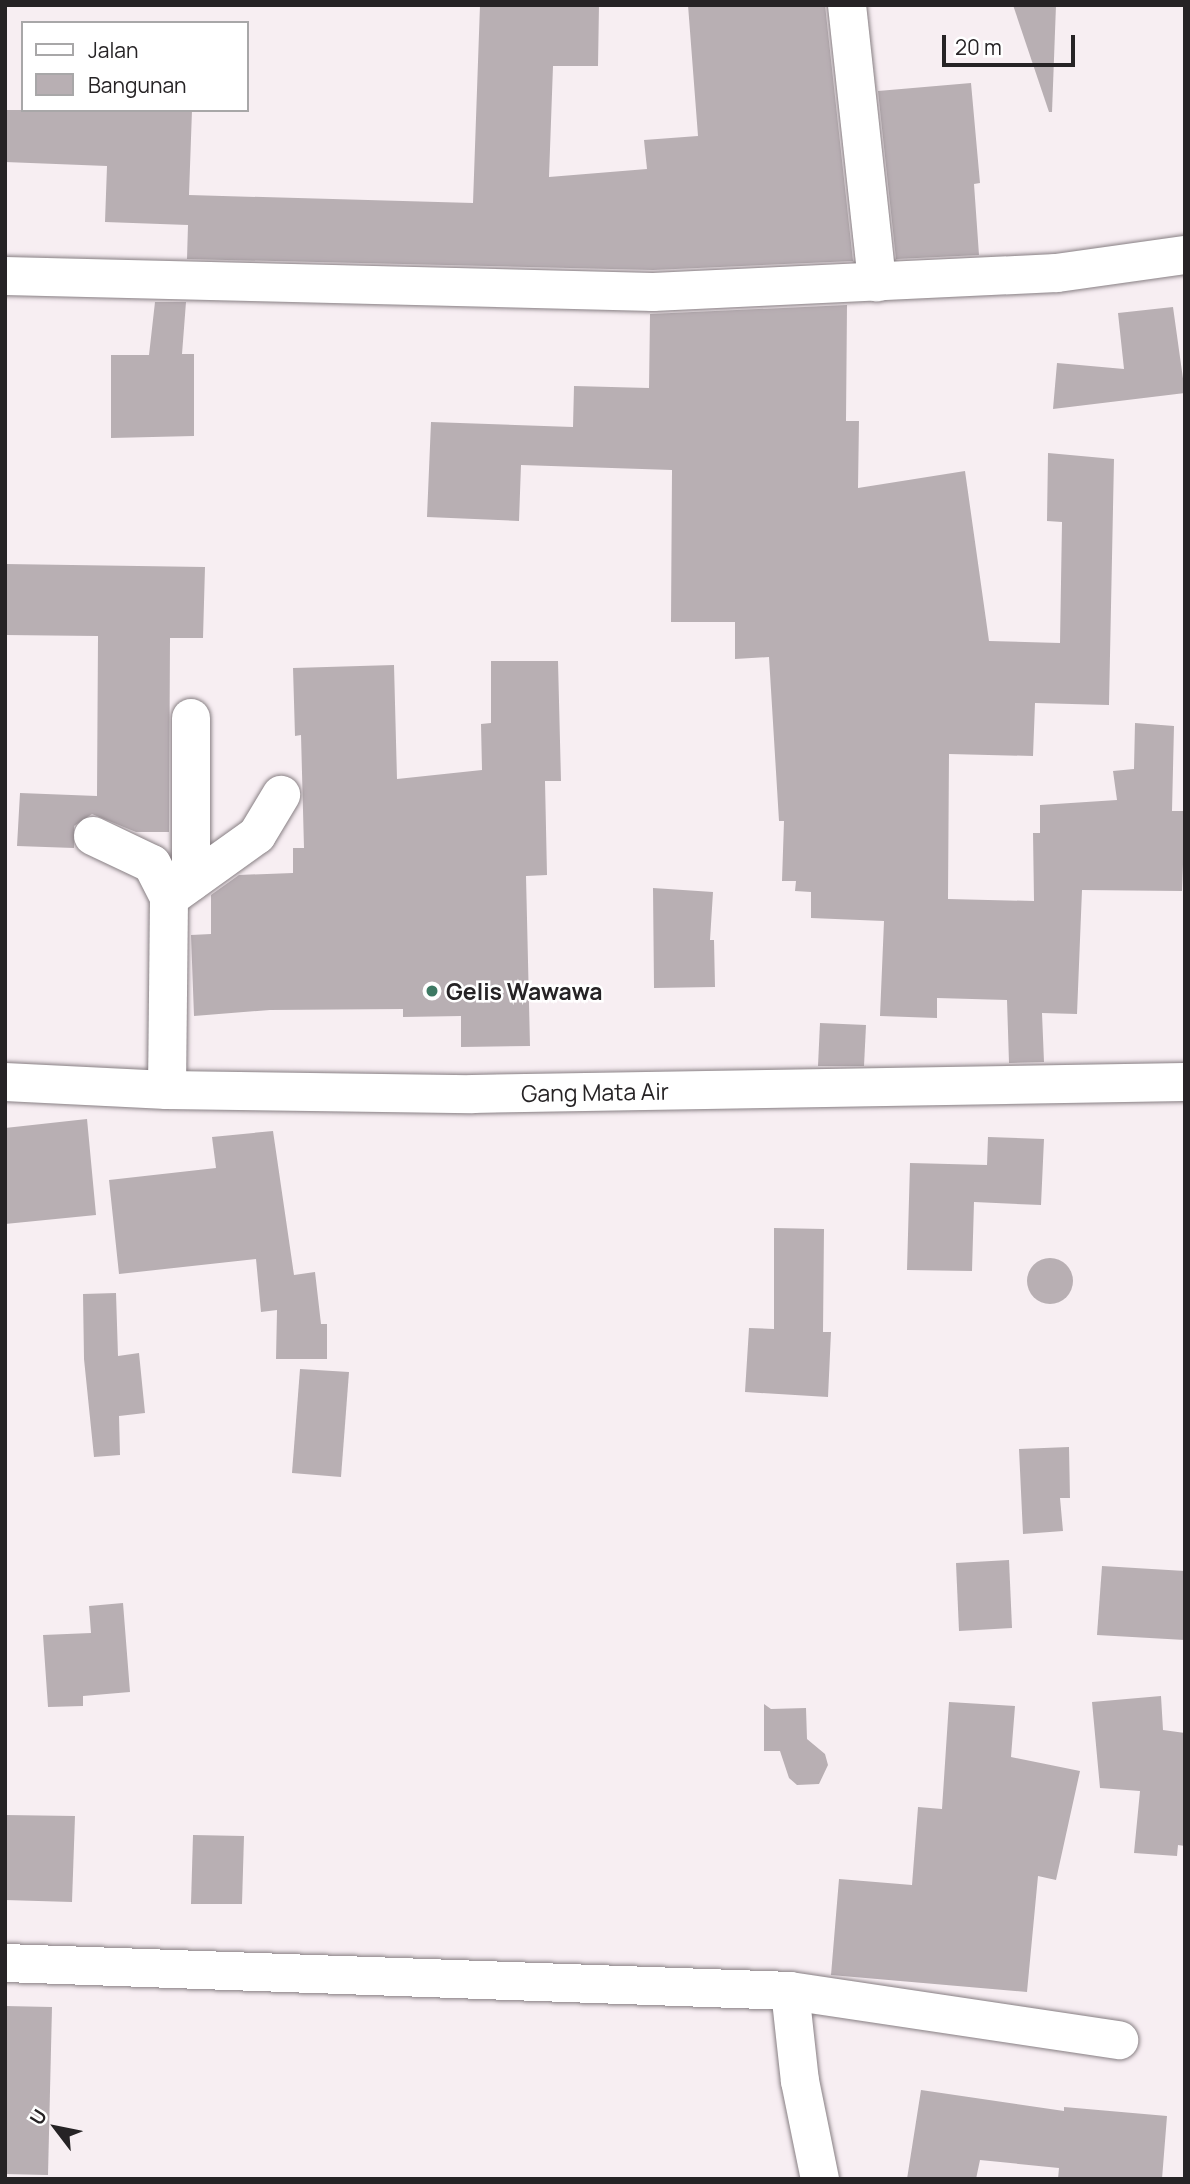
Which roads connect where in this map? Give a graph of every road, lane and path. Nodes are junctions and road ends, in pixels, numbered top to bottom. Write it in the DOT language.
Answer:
graph roads {
  1 [pos="847,5"];
  2 [pos="1185,255"];
  3 [pos="5,276"];
  4 [pos="877,282"];
  5 [pos="191,718"];
  6 [pos="281,795"];
  7 [pos="93,836"];
  8 [pos="180,890"];
  9 [pos="5,1082"];
  10 [pos="1185,1082"];
  11 [pos="167,1090"];
  12 [pos="5,1963"];
  13 [pos="790,1991"];
  14 [pos="1119,2040"];
  15 [pos="820,2179"];
  1 -- 4 [label="street"];
  2 -- 4 [label="street"];
  3 -- 4 [label="street"];
  5 -- 8 [label="street"];
  6 -- 8 [label="street"];
  7 -- 8 [label="street"];
  8 -- 11 [label="street"];
  9 -- 11 [label="street, Gang Mata Air"];
  10 -- 11 [label="street, Gang Mata Air"];
  12 -- 13 [label="street"];
  13 -- 14 [label="street"];
  13 -- 15 [label="street"];
}
